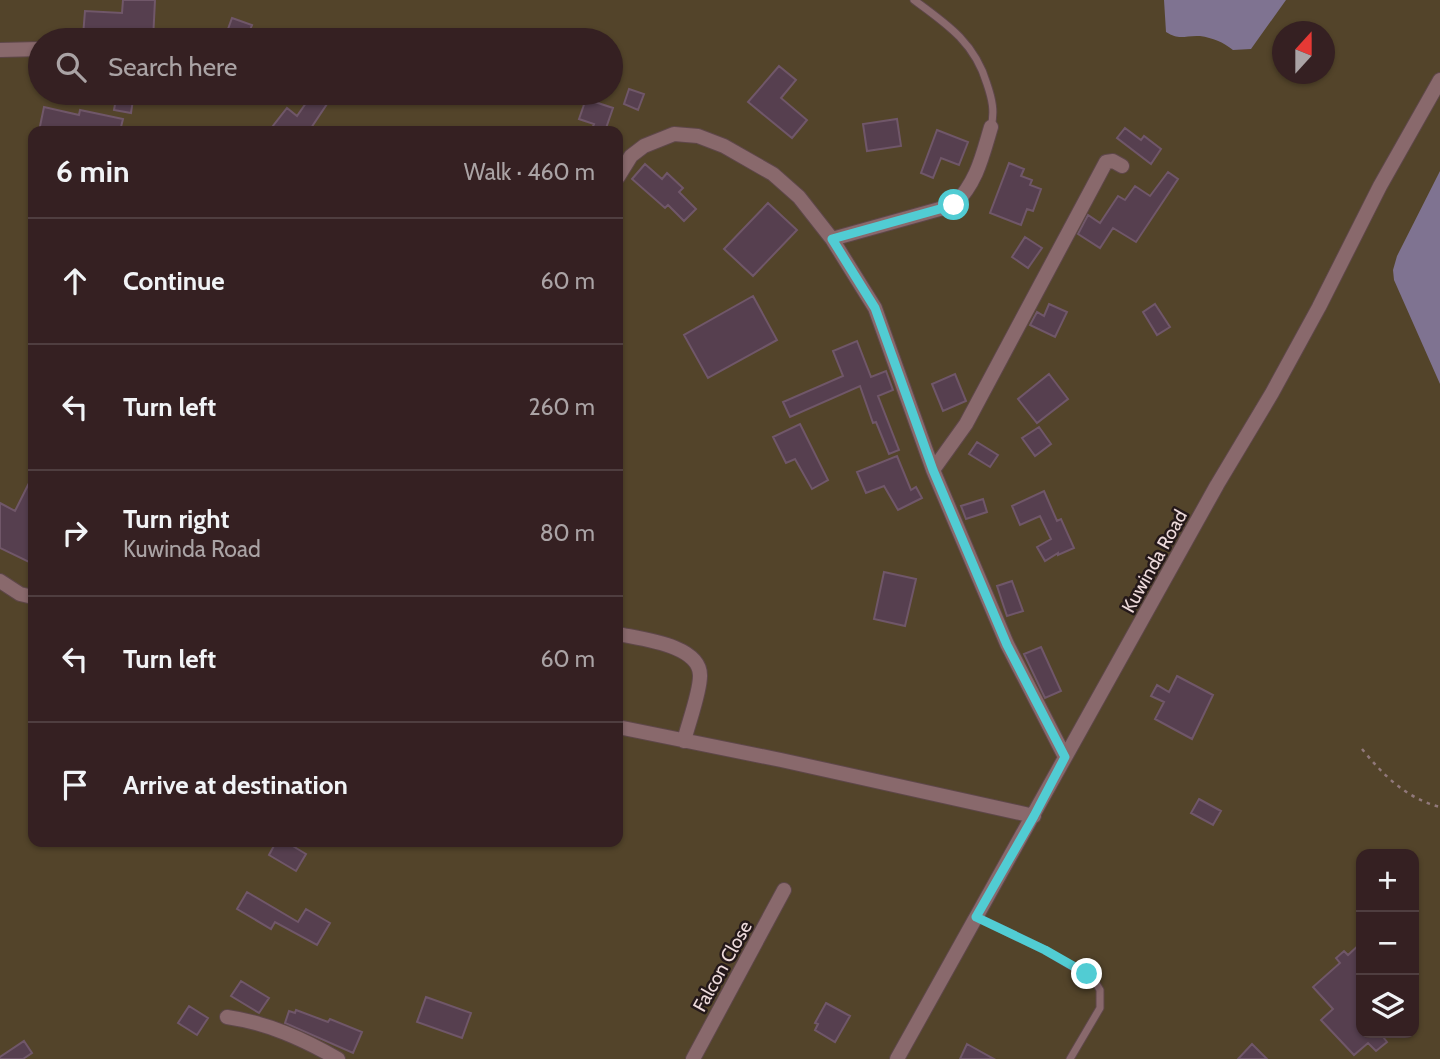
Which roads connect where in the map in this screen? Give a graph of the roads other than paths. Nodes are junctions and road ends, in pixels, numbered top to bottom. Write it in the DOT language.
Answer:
graph roads {
  1 [pos="914,0"];
  2 [pos="28,49"];
  3 [pos="0,50"];
  4 [pos="1440,80"];
  5 [pos="990,127"];
  6 [pos="1122,166"];
  7 [pos="623,169"];
  8 [pos="832,239"];
  9 [pos="933,470"];
  10 [pos="0,580"];
  11 [pos="28,596"];
  12 [pos="623,635"];
  13 [pos="623,728"];
  14 [pos="684,741"];
  15 [pos="1065,757"];
  16 [pos="1034,816"];
  17 [pos="785,890"];
  18 [pos="976,917"];
  19 [pos="227,1017"];
  20 [pos="338,1059"];
  21 [pos="692,1059"];
  22 [pos="897,1059"];
  23 [pos="1070,1059"];
  1 -- 5 [label="lane"];
  2 -- 3 [label="street"];
  4 -- 15 [label="street, Kuwinda Road"];
  5 -- 8 [label="street"];
  6 -- 9 [label="street"];
  7 -- 8 [label="street"];
  8 -- 9 [label="street"];
  9 -- 15 [label="street"];
  10 -- 11 [label="street"];
  12 -- 14 [label="street"];
  13 -- 14 [label="street"];
  14 -- 16 [label="street"];
  15 -- 16 [label="street, Kuwinda Road"];
  16 -- 18 [label="street, Kuwinda Road"];
  17 -- 21 [label="street, Falcon Close"];
  18 -- 22 [label="street, Kuwinda Road"];
  18 -- 23 [label="lane"];
  19 -- 20 [label="street"];
}
